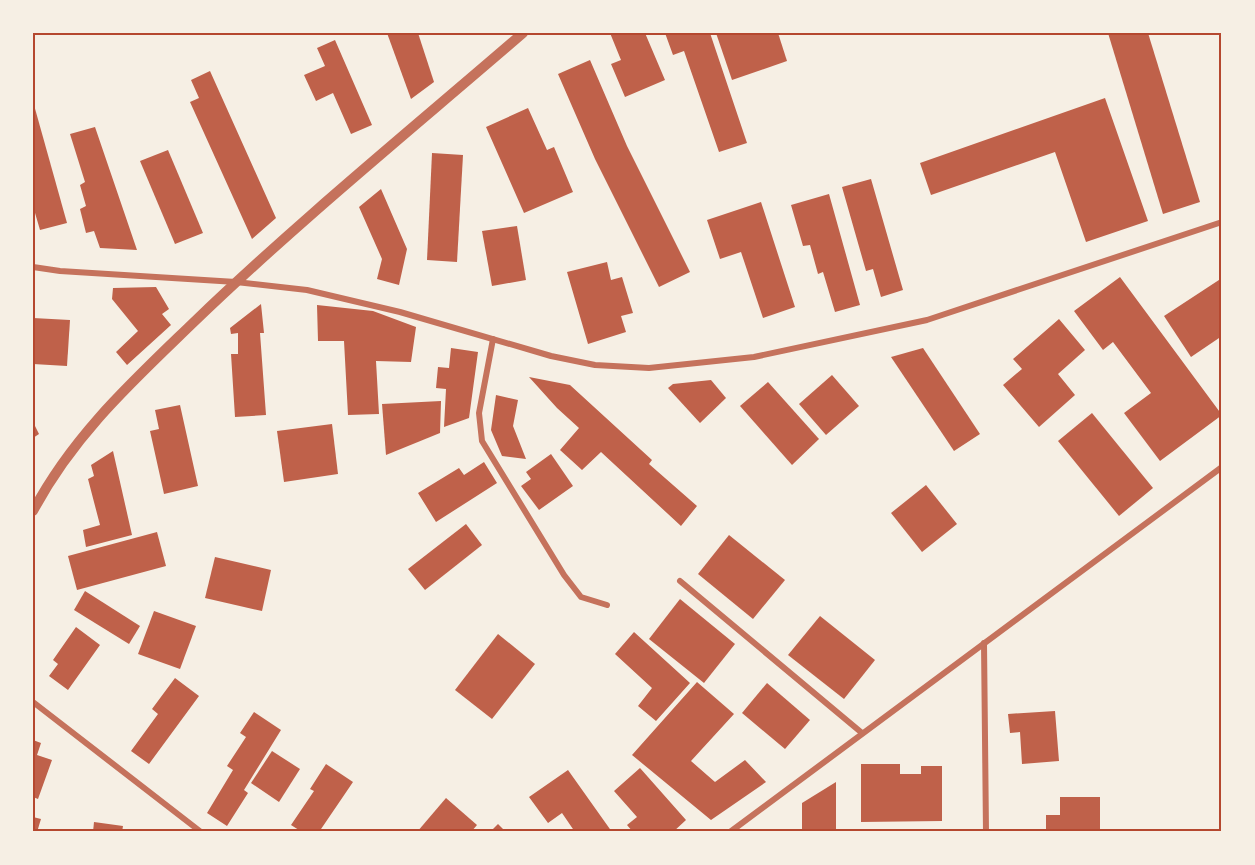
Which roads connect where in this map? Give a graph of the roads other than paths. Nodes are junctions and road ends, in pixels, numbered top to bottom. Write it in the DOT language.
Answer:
graph roads {
  1 [pos="523,33"];
  2 [pos="1222,222"];
  3 [pos="33,267"];
  4 [pos="236,282"];
  5 [pos="493,339"];
  6 [pos="1222,467"];
  7 [pos="33,511"];
  8 [pos="680,581"];
  9 [pos="607,605"];
  10 [pos="984,643"];
  11 [pos="33,702"];
  12 [pos="862,734"];
  13 [pos="201,832"];
  14 [pos="730,832"];
  15 [pos="986,832"];
  1 -- 4 [label="street"];
  2 -- 5 [label="street"];
  3 -- 4 [label="street"];
  4 -- 5 [label="street"];
  4 -- 7 [label="street"];
  5 -- 9 [label="street"];
  6 -- 10 [label="street"];
  8 -- 12 [label="street"];
  10 -- 12 [label="street"];
  10 -- 15 [label="street"];
  11 -- 13 [label="street"];
  12 -- 14 [label="street"];
}
